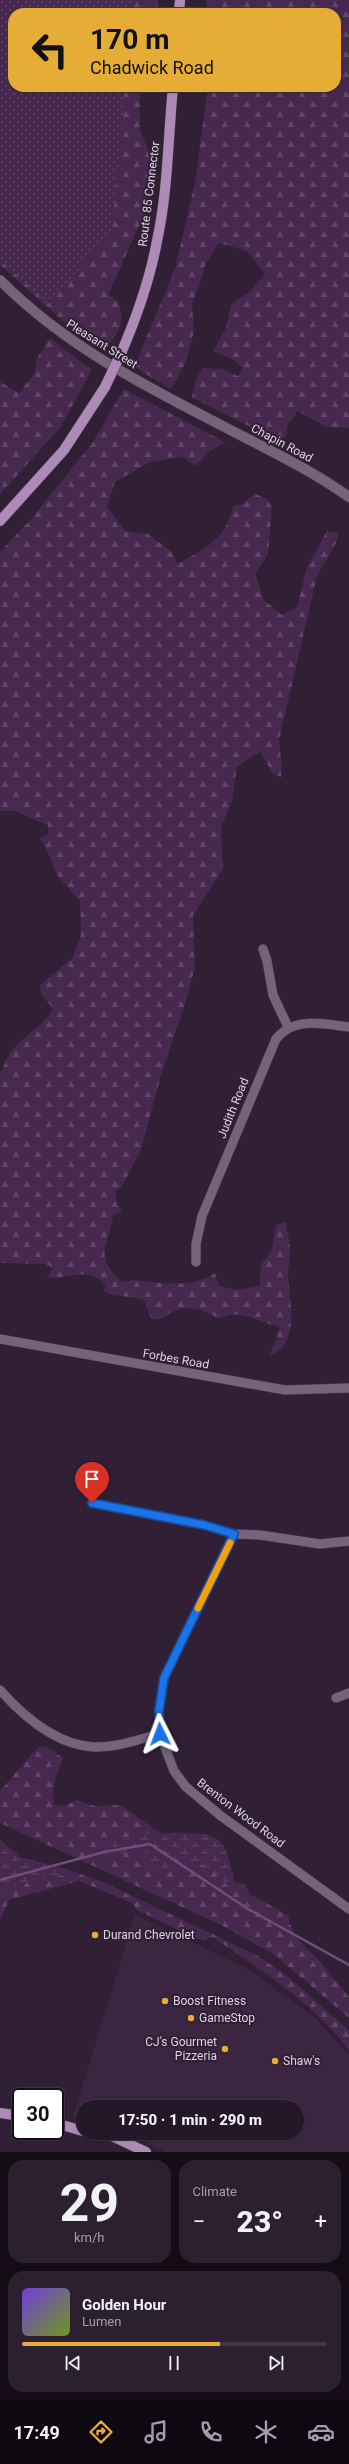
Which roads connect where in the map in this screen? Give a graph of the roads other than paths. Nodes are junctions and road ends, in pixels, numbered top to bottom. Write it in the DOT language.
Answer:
graph roads {
  1 [pos="173,92"];
  2 [pos="0,280"];
  3 [pos="201,414"];
  4 [pos="349,497"];
  5 [pos="0,521"];
  6 [pos="263,949"];
  7 [pos="288,1027"];
  8 [pos="349,1027"];
  9 [pos="196,1262"];
  10 [pos="0,1339"];
  11 [pos="349,1388"];
  12 [pos="92,1503"];
  13 [pos="234,1534"];
  14 [pos="349,1541"];
  15 [pos="0,1690"];
  16 [pos="349,1693"];
  17 [pos="336,1698"];
  18 [pos="160,1734"];
  19 [pos="347,1903"];
  20 [pos="0,2113"];
  21 [pos="12,2115"];
  22 [pos="64,2126"];
  23 [pos="76,2129"];
  24 [pos="120,2140"];
  25 [pos="146,2152"];
  1 -- 5 [label="main road, Route 85 Connector, bridge"];
  2 -- 3 [label="street, Pleasant Street"];
  3 -- 4 [label="street, Chapin Road"];
  6 -- 7 [label="street"];
  7 -- 8 [label="street"];
  7 -- 9 [label="street, Judith Road"];
  10 -- 11 [label="street, Forbes Road"];
  12 -- 13 [label="street"];
  13 -- 14 [label="street"];
  13 -- 18 [label="street, Brenton Wood Road"];
  15 -- 18 [label="street"];
  16 -- 17 [label="street"];
  18 -- 19 [label="street, Brenton Wood Road"];
  20 -- 21 [label="main road"];
  22 -- 23 [label="main road"];
  24 -- 25 [label="main road"];
}
